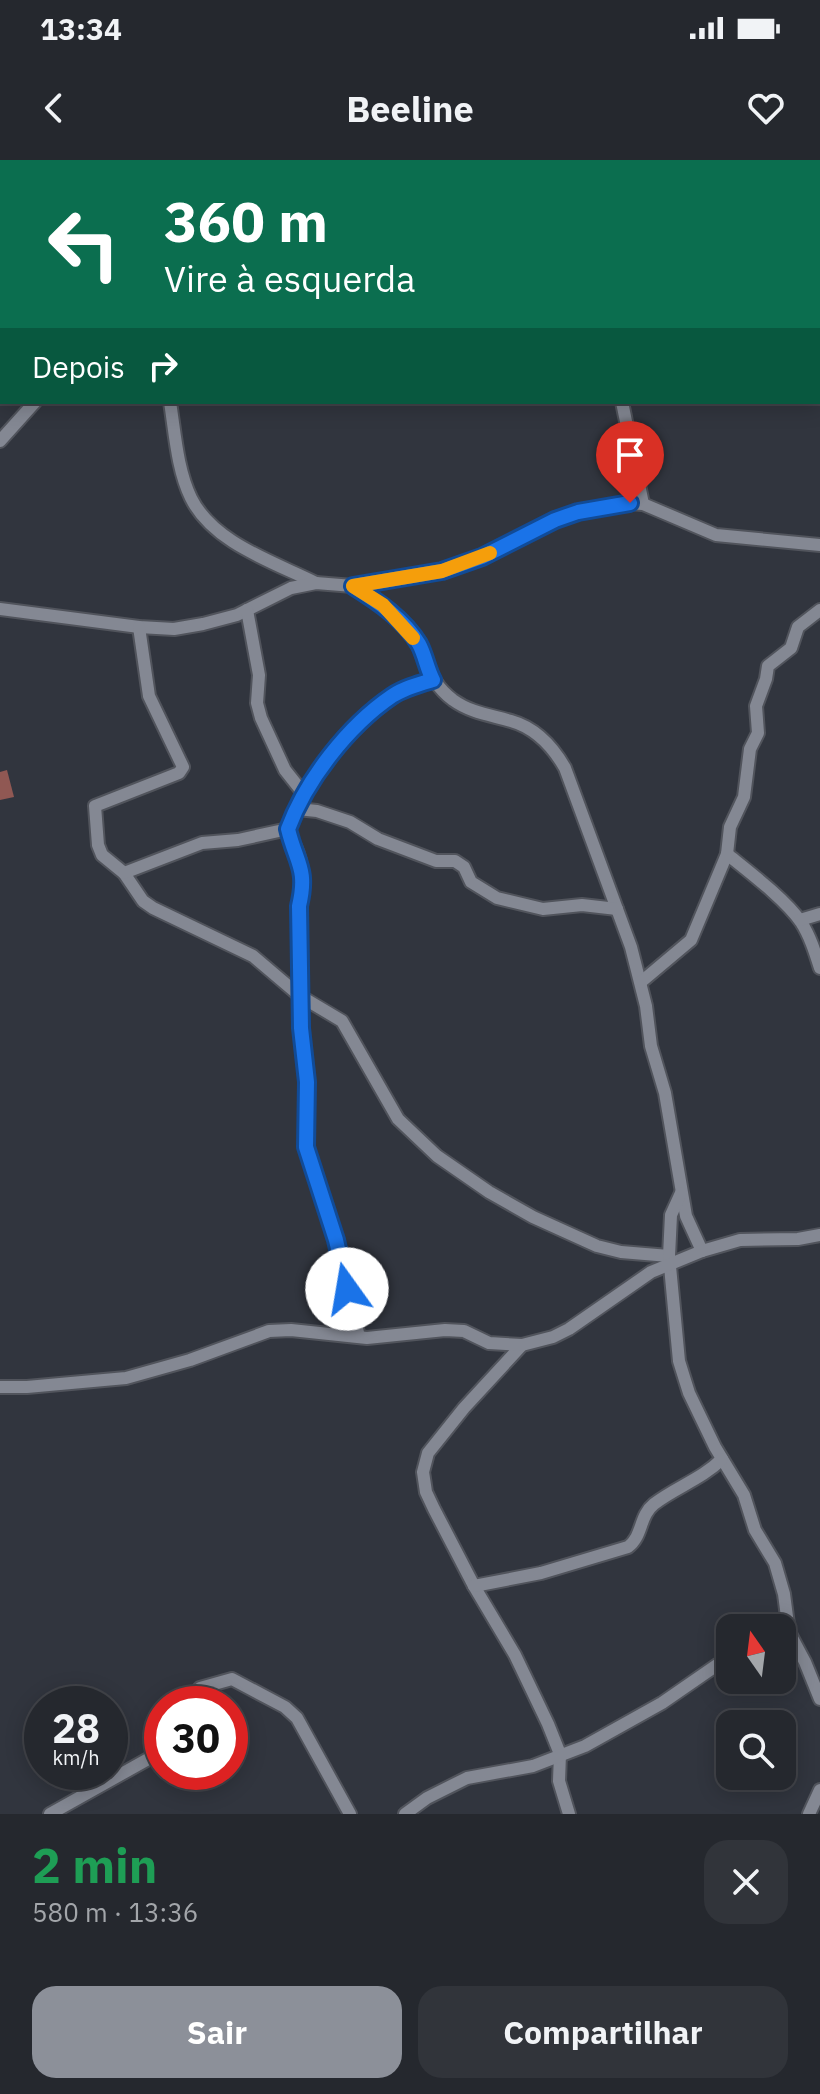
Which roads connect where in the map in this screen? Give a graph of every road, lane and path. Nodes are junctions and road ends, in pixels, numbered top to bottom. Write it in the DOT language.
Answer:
graph roads {
  1 [pos="33,404"];
  2 [pos="170,404"];
  3 [pos="622,404"];
  4 [pos="0,441"];
  5 [pos="643,504"];
  6 [pos="820,545"];
  7 [pos="316,583"];
  8 [pos="353,586"];
  9 [pos="0,609"];
  10 [pos="247,610"];
  11 [pos="820,610"];
  12 [pos="139,627"];
  13 [pos="433,680"];
  14 [pos="304,794"];
  15 [pos="297,809"];
  16 [pos="288,829"];
  17 [pos="727,854"];
  18 [pos="124,873"];
  19 [pos="617,909"];
  20 [pos="820,914"];
  21 [pos="800,920"];
  22 [pos="820,968"];
  23 [pos="641,982"];
  24 [pos="300,996"];
  25 [pos="682,1190"];
  26 [pos="820,1235"];
  27 [pos="702,1251"];
  28 [pos="670,1260"];
  29 [pos="359,1337"];
  30 [pos="522,1345"];
  31 [pos="0,1387"];
  32 [pos="722,1459"];
  33 [pos="474,1586"];
  34 [pos="785,1614"];
  35 [pos="796,1645"];
  36 [pos="716,1666"];
  37 [pos="207,1686"];
  38 [pos="245,1686"];
  39 [pos="248,1687"];
  40 [pos="820,1699"];
  41 [pos="560,1754"];
  42 [pos="144,1761"];
  43 [pos="820,1790"];
  44 [pos="50,1814"];
  45 [pos="350,1814"];
  46 [pos="405,1814"];
  47 [pos="569,1814"];
  48 [pos="809,1814"];
  1 -- 4 [label="street"];
  2 -- 7 [label="street"];
  3 -- 5 [label="street"];
  5 -- 6 [label="street"];
  5 -- 8 [label="street"];
  7 -- 8 [label="street"];
  7 -- 10 [label="street"];
  8 -- 13 [label="street"];
  9 -- 12 [label="street"];
  10 -- 12 [label="street"];
  10 -- 14 [label="street"];
  11 -- 17 [label="street"];
  12 -- 18 [label="street"];
  13 -- 14 [label="street"];
  13 -- 19 [label="street"];
  14 -- 15 [label="street"];
  15 -- 16 [label="street"];
  15 -- 19 [label="street"];
  16 -- 18 [label="street"];
  16 -- 24 [label="street"];
  17 -- 21 [label="street"];
  17 -- 23 [label="street"];
  18 -- 24 [label="street"];
  19 -- 23 [label="street"];
  20 -- 21 [label="street"];
  21 -- 22 [label="street"];
  23 -- 25 [label="street"];
  24 -- 28 [label="street"];
  24 -- 29 [label="street"];
  25 -- 27 [label="street"];
  25 -- 28 [label="street"];
  26 -- 27 [label="street"];
  27 -- 28 [label="street"];
  28 -- 30 [label="street"];
  28 -- 32 [label="street"];
  29 -- 30 [label="street"];
  29 -- 31 [label="street"];
  30 -- 33 [label="street"];
  32 -- 33 [label="street"];
  32 -- 34 [label="street"];
  33 -- 41 [label="street"];
  35 -- 40 [label="street"];
  36 -- 41 [label="street"];
  37 -- 38 [label="street"];
  39 -- 45 [label="street"];
  41 -- 46 [label="street"];
  41 -- 47 [label="street"];
  42 -- 44 [label="street"];
  43 -- 48 [label="street"];
}
